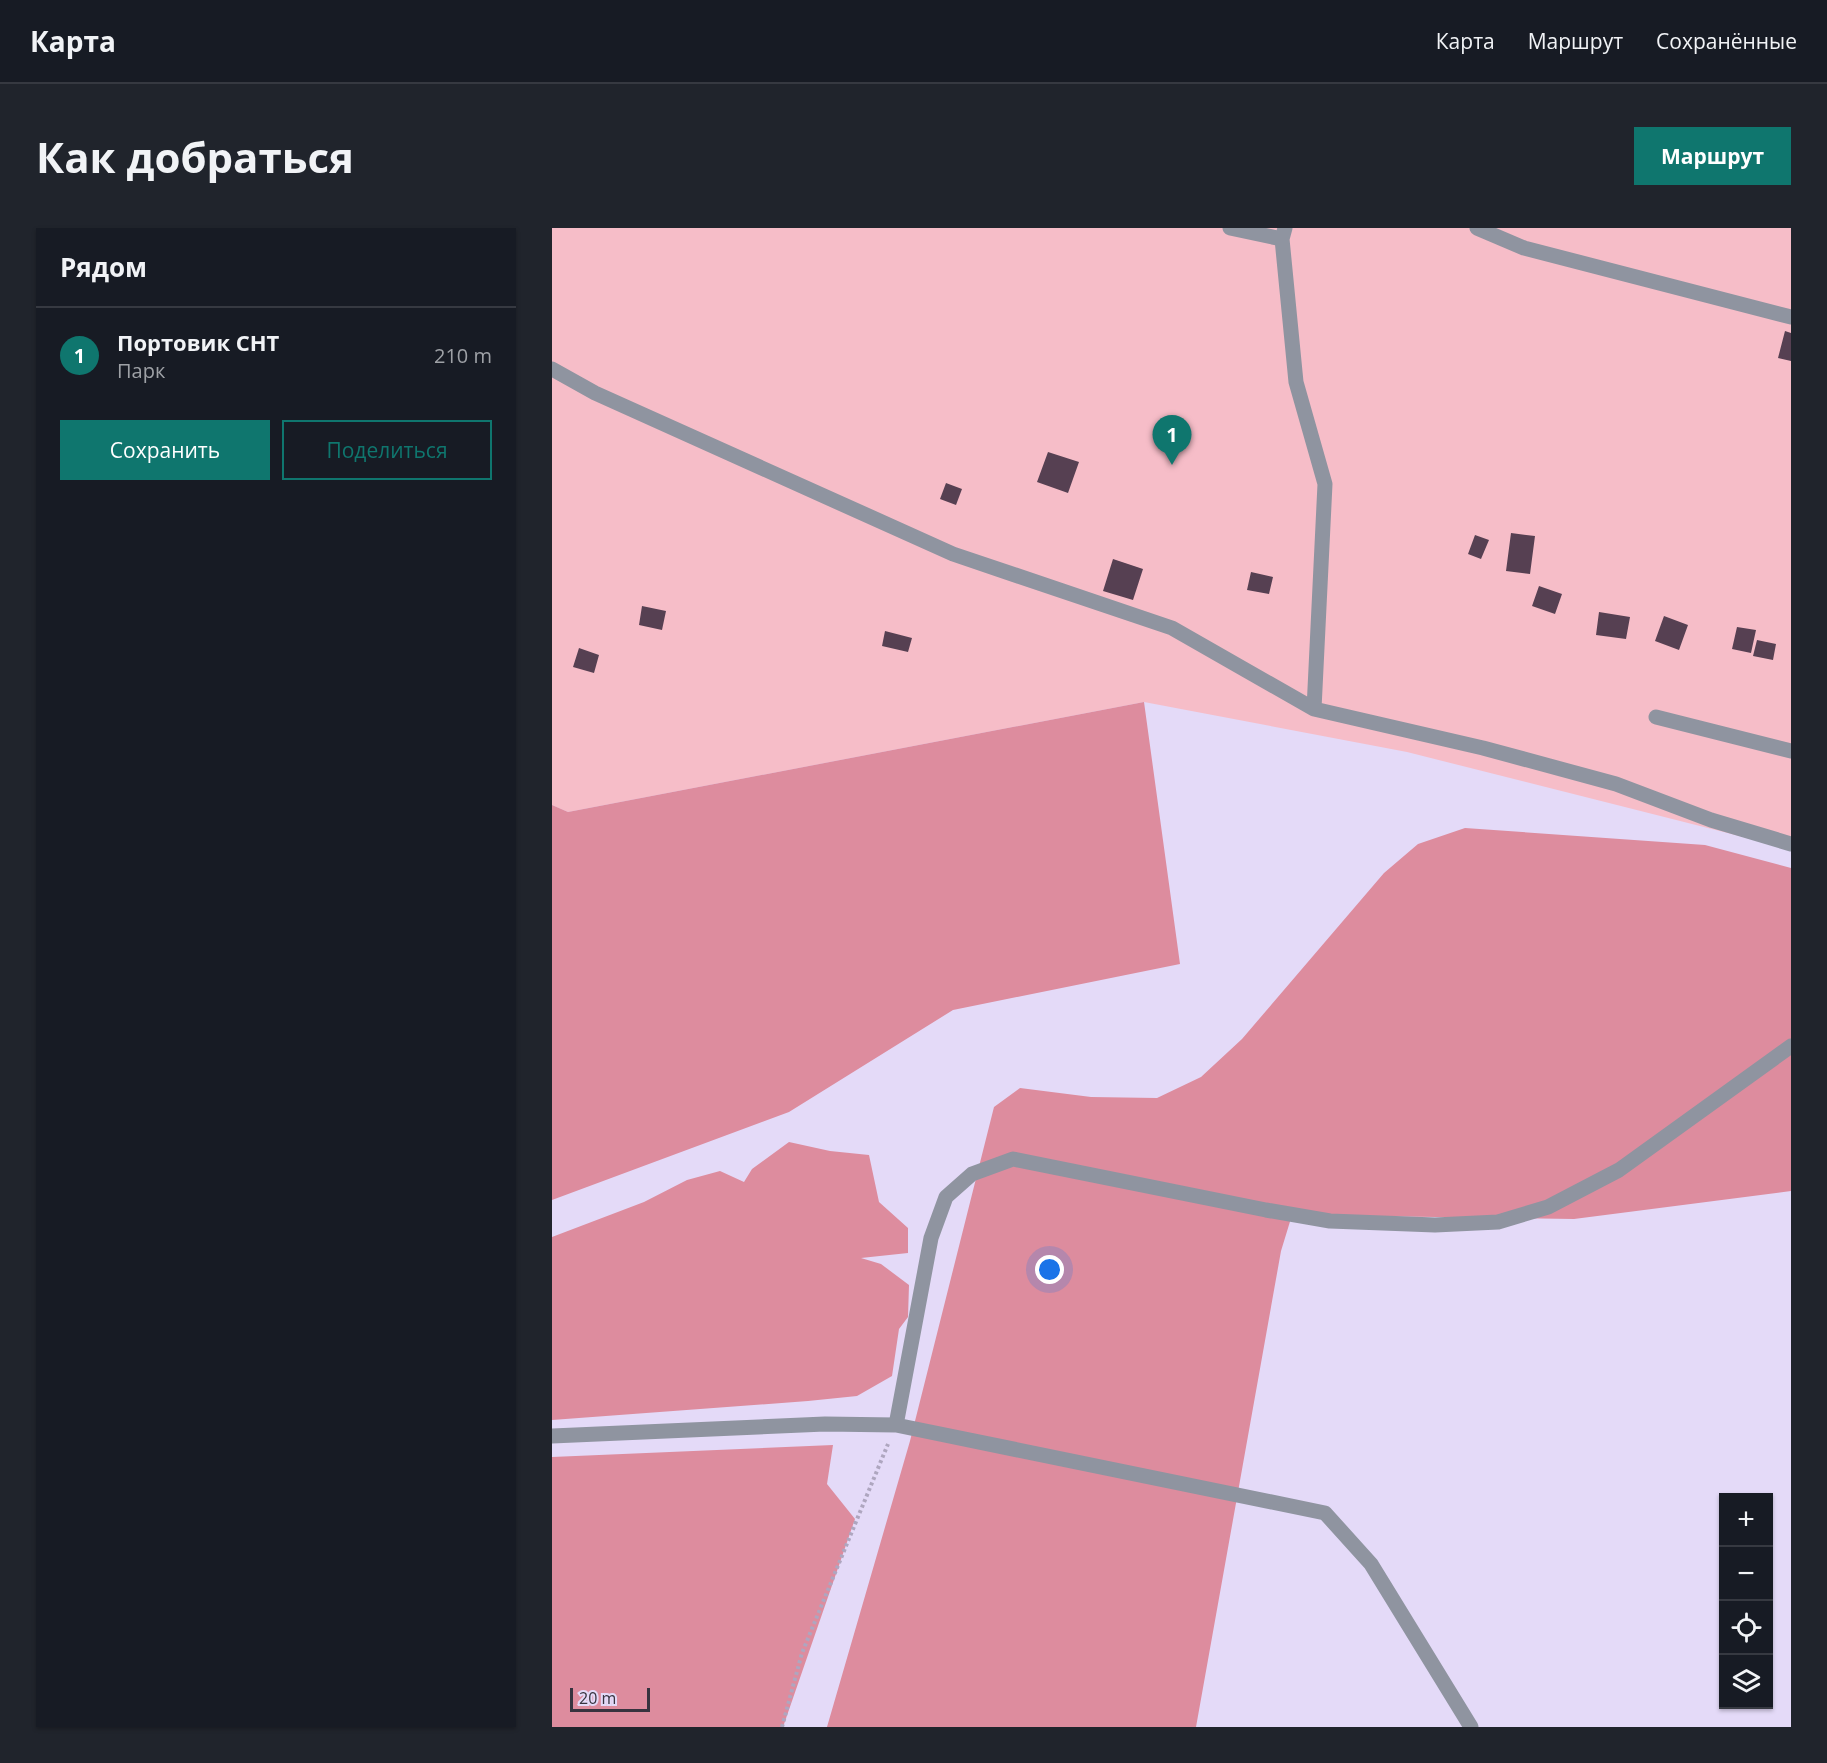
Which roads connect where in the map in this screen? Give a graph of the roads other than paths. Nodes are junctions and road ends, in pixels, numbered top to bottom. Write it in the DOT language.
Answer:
graph roads {
  1 [pos="1230,228"];
  2 [pos="1477,228"];
  3 [pos="1284,233"];
  4 [pos="1791,317"];
  5 [pos="552,369"];
  6 [pos="1314,709"];
  7 [pos="1656,717"];
  8 [pos="1791,751"];
  9 [pos="1791,844"];
  10 [pos="1791,1046"];
  11 [pos="896,1425"];
  12 [pos="552,1436"];
  13 [pos="1471,1727"];
  1 -- 3 [label="street"];
  2 -- 4 [label="street"];
  3 -- 6 [label="street"];
  5 -- 6 [label="street"];
  6 -- 9 [label="street"];
  7 -- 8 [label="street"];
  10 -- 11 [label="street"];
  11 -- 12 [label="street"];
  11 -- 13 [label="street"];
}
